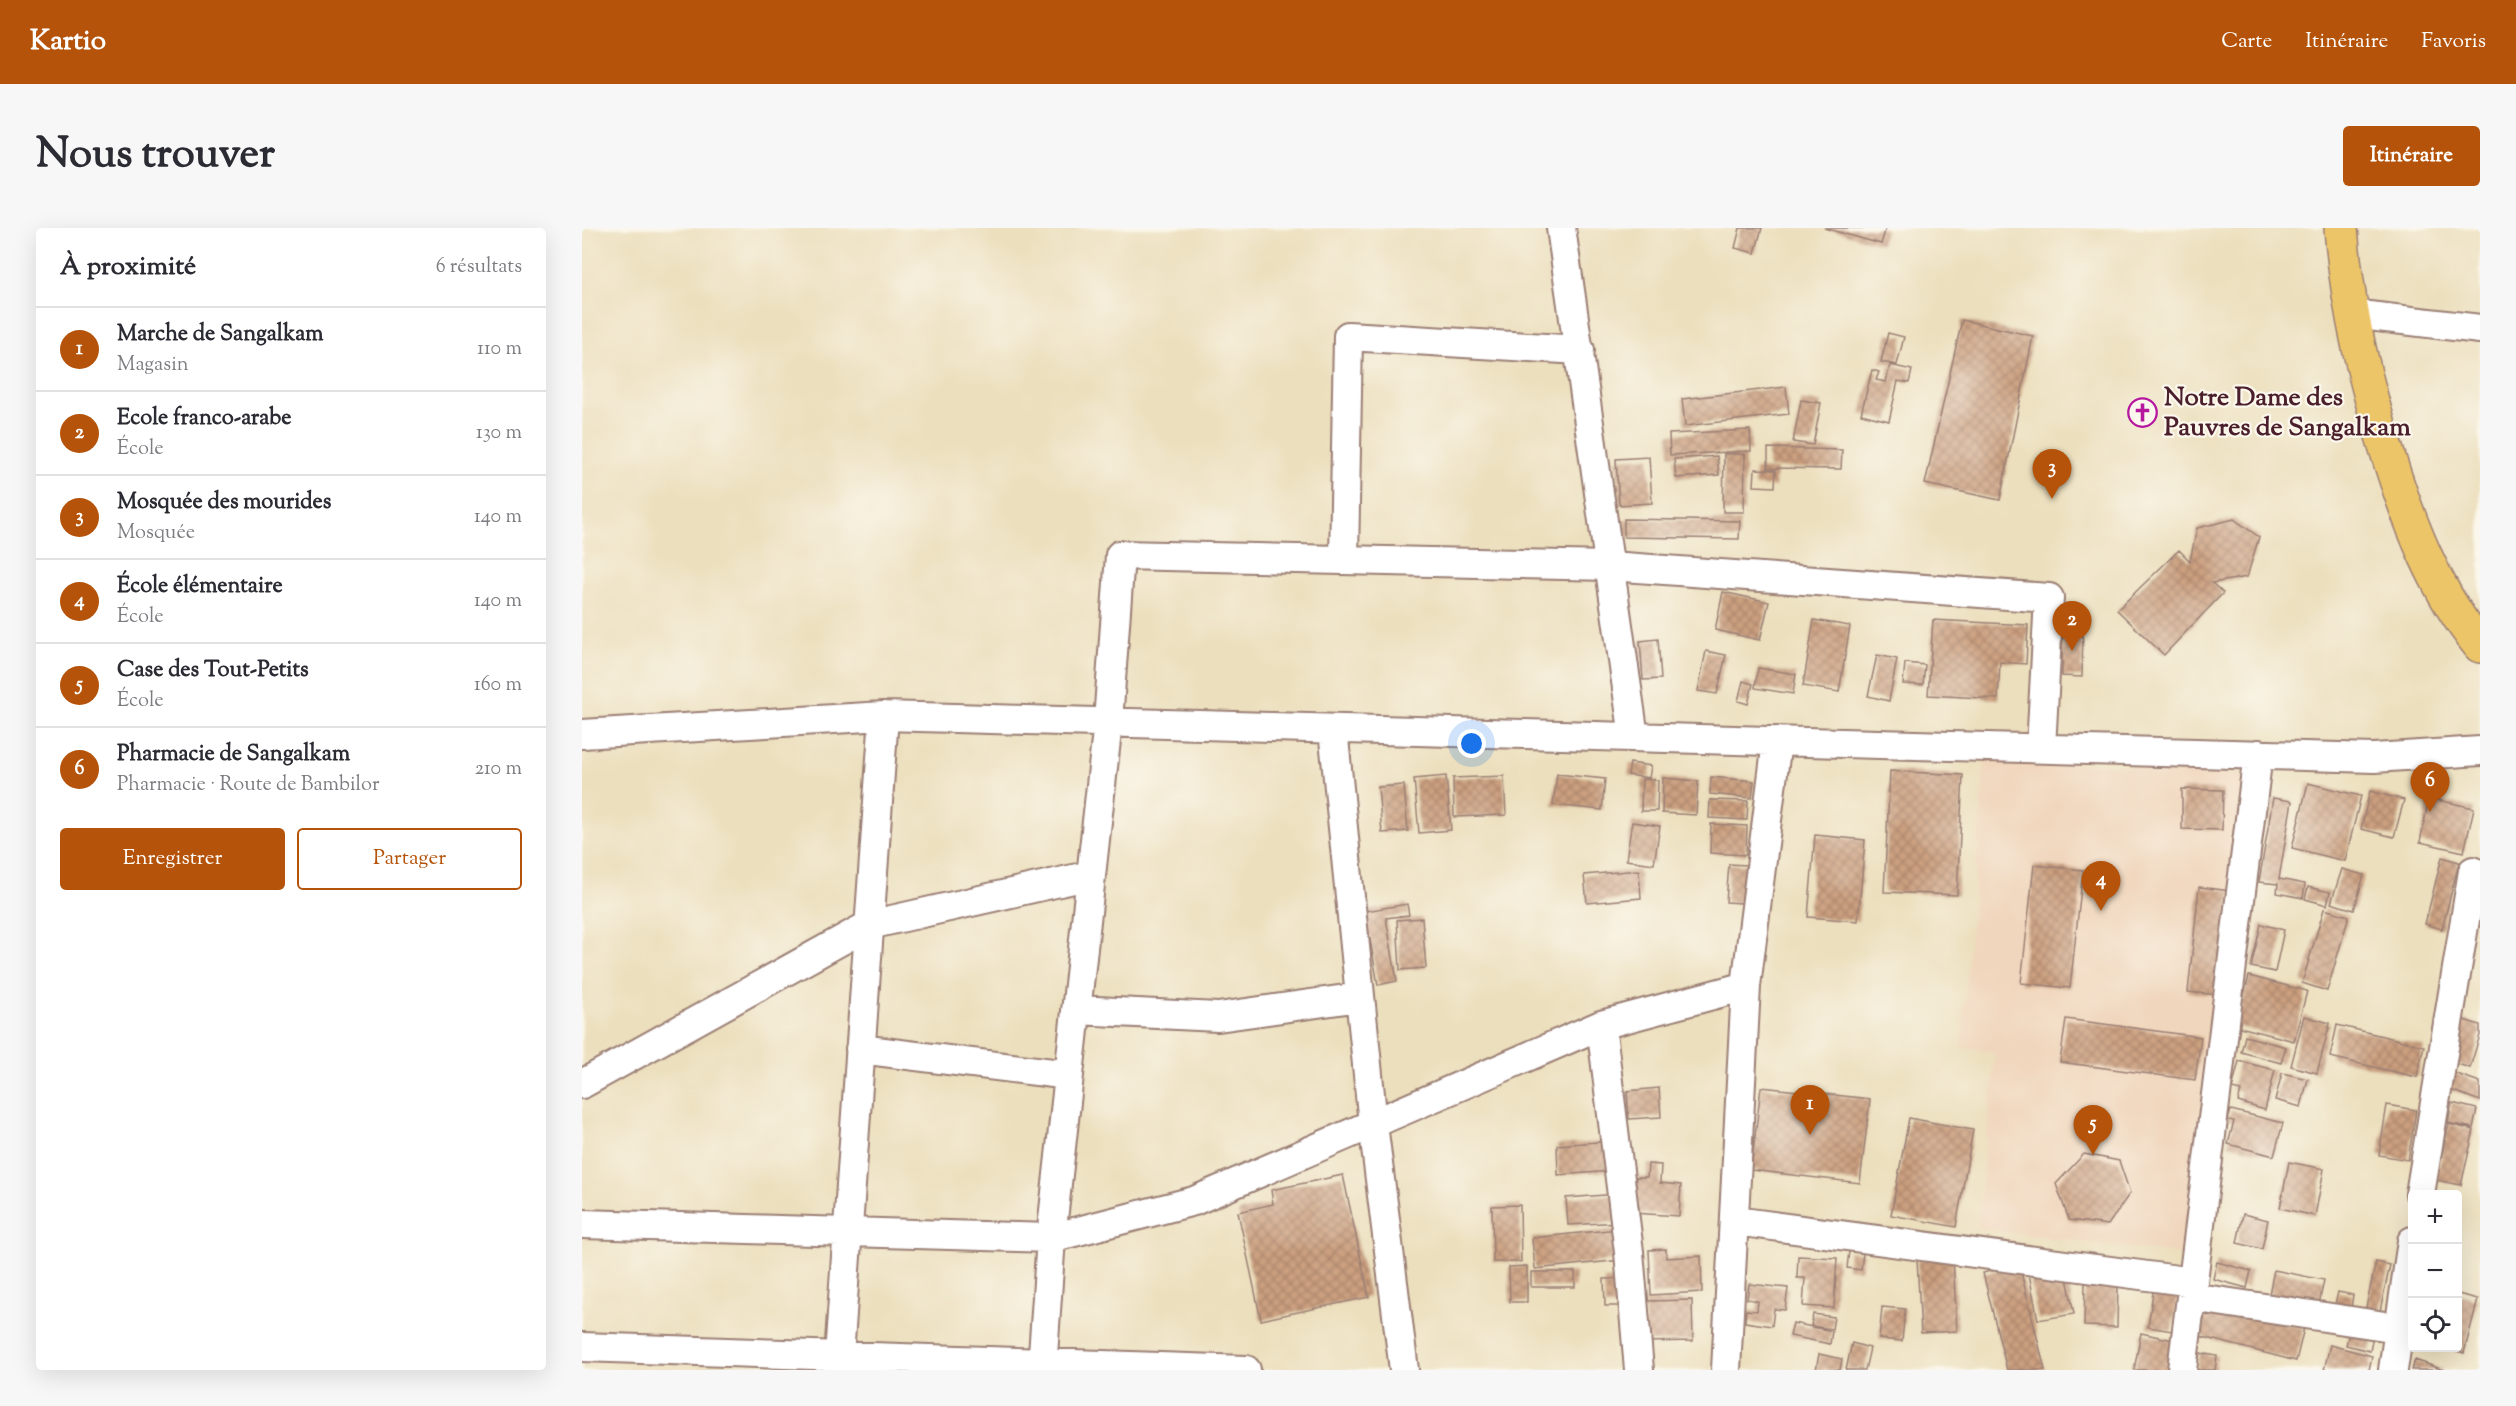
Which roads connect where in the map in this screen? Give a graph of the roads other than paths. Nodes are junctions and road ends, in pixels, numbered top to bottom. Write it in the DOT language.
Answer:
graph roads {
  1 [pos="1562,228"];
  2 [pos="2342,228"];
  3 [pos="2352,314"];
  4 [pos="2480,329"];
  5 [pos="1581,350"];
  6 [pos="1344,560"];
  7 [pos="1610,566"];
  8 [pos="2480,646"];
  9 [pos="884,716"];
  10 [pos="1108,722"];
  11 [pos="1334,729"];
  12 [pos="582,734"];
  13 [pos="1634,737"];
  14 [pos="1777,741"];
  15 [pos="2042,748"];
  16 [pos="2480,751"];
  17 [pos="2258,754"];
  18 [pos="2473,871"];
  19 [pos="1091,874"];
  20 [pos="869,925"];
  21 [pos="1746,986"];
  22 [pos="1360,997"];
  23 [pos="1076,1010"];
  24 [pos="1601,1025"];
  25 [pos="860,1049"];
  26 [pos="1069,1075"];
  27 [pos="582,1084"];
  28 [pos="1372,1124"];
  29 [pos="2421,1190"];
  30 [pos="1735,1221"];
  31 [pos="582,1224"];
  32 [pos="848,1232"];
  33 [pos="1051,1238"];
  34 [pos="2412,1244"];
  35 [pos="2192,1290"];
  36 [pos="2398,1328"];
  37 [pos="582,1347"];
  38 [pos="839,1363"];
  39 [pos="1042,1366"];
  40 [pos="1246,1370"];
  41 [pos="1404,1370"];
  42 [pos="1639,1370"];
  43 [pos="1726,1370"];
  44 [pos="2182,1370"];
  45 [pos="2393,1370"];
  1 -- 5 [label="street"];
  2 -- 3 [label="main road"];
  3 -- 4 [label="street"];
  3 -- 8 [label="main road"];
  5 -- 6 [label="street"];
  5 -- 7 [label="street"];
  6 -- 7 [label="street"];
  6 -- 10 [label="street"];
  7 -- 13 [label="street"];
  7 -- 15 [label="street"];
  9 -- 10 [label="street"];
  9 -- 12 [label="street"];
  9 -- 20 [label="street"];
  10 -- 11 [label="street"];
  10 -- 19 [label="street"];
  11 -- 13 [label="street"];
  11 -- 22 [label="street"];
  13 -- 14 [label="street"];
  14 -- 15 [label="street"];
  14 -- 21 [label="street"];
  15 -- 17 [label="street"];
  16 -- 17 [label="street"];
  17 -- 35 [label="street"];
  18 -- 29 [label="street"];
  19 -- 20 [label="street"];
  19 -- 23 [label="street"];
  20 -- 25 [label="street"];
  20 -- 27 [label="street"];
  21 -- 24 [label="street"];
  21 -- 30 [label="street"];
  22 -- 23 [label="street"];
  22 -- 28 [label="street"];
  23 -- 26 [label="street"];
  24 -- 28 [label="street"];
  24 -- 42 [label="street"];
  25 -- 26 [label="street"];
  25 -- 32 [label="street"];
  26 -- 33 [label="street"];
  28 -- 33 [label="street"];
  28 -- 41 [label="street"];
  30 -- 35 [label="street"];
  30 -- 43 [label="street"];
  31 -- 32 [label="street"];
  32 -- 33 [label="street"];
  32 -- 38 [label="street"];
  33 -- 39 [label="street"];
  34 -- 36 [label="street"];
  35 -- 36 [label="street"];
  35 -- 44 [label="street"];
  36 -- 45 [label="street"];
  37 -- 38 [label="street"];
  38 -- 39 [label="street"];
  39 -- 40 [label="street"];
}
